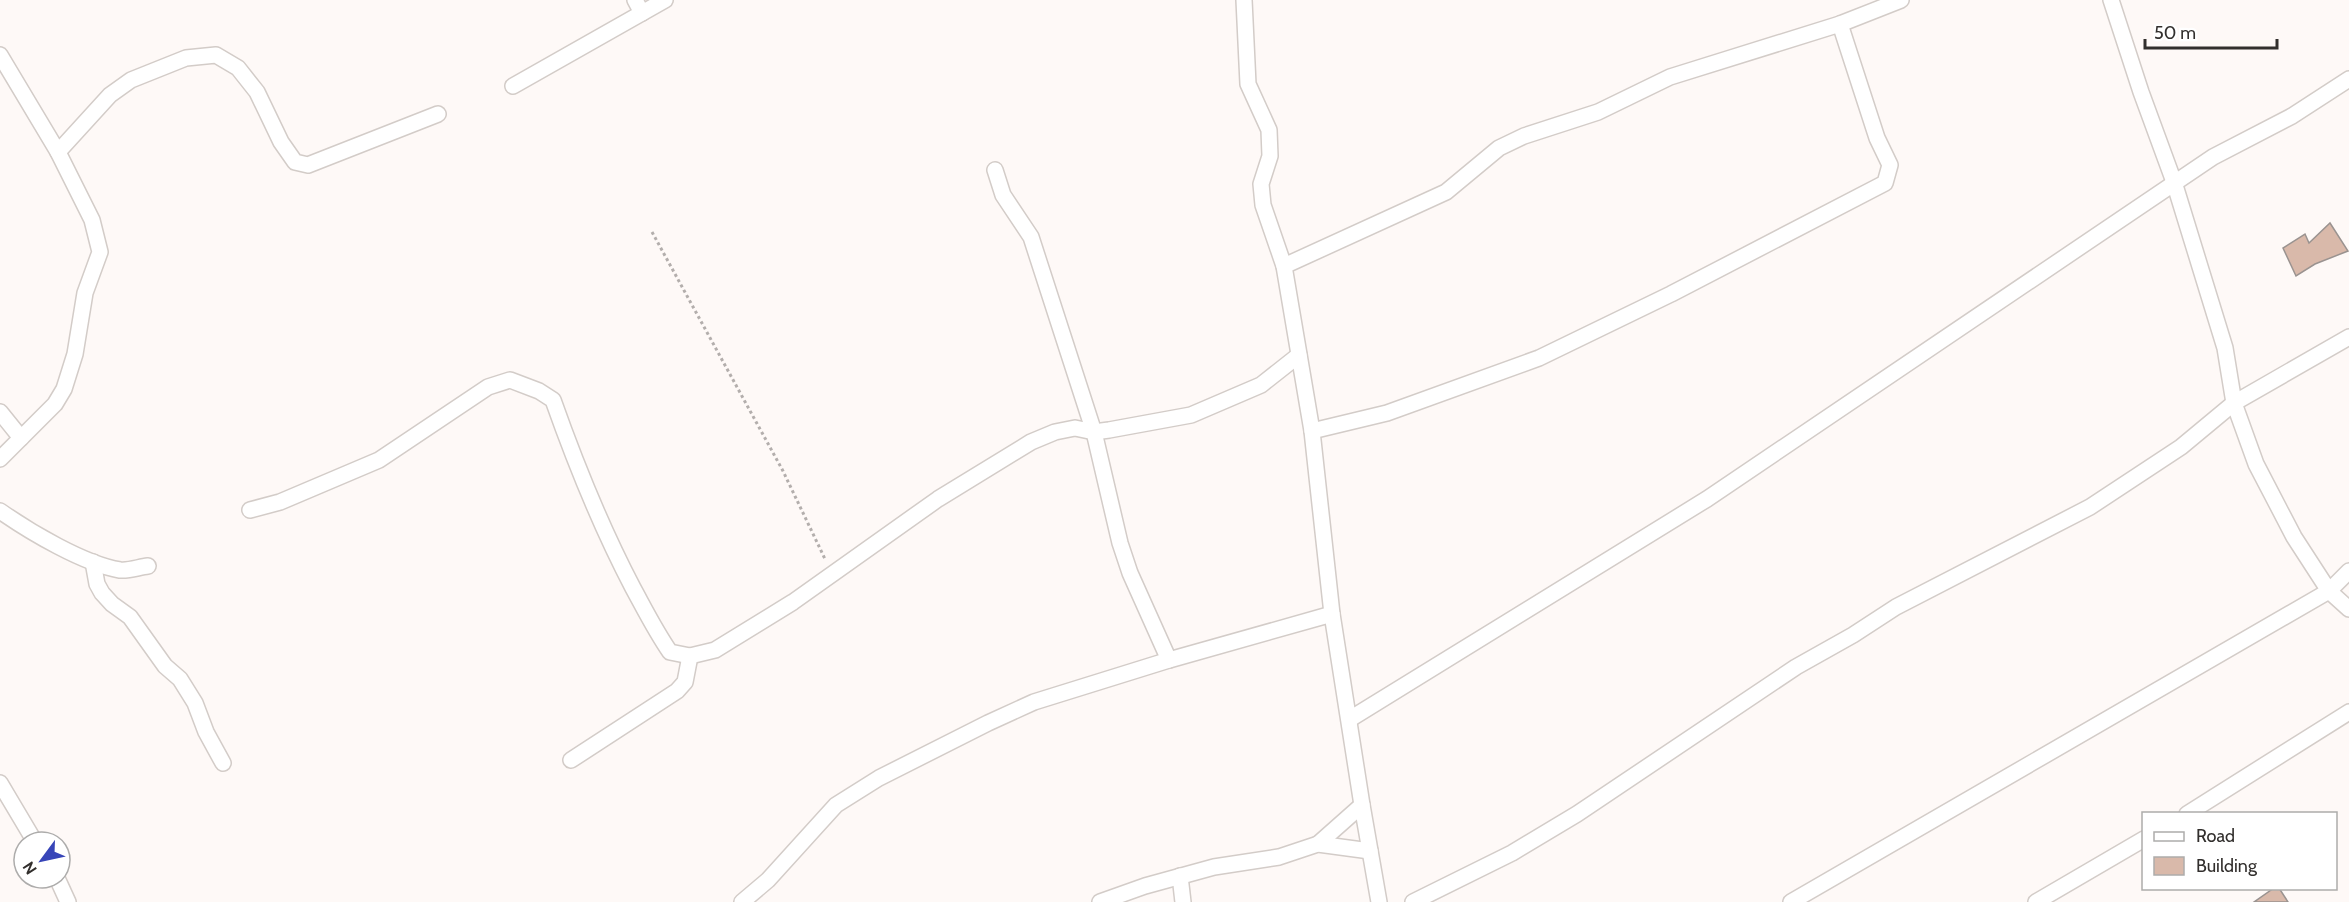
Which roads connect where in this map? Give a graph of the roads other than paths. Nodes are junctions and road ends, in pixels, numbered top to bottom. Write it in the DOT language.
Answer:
graph roads {
  1 [pos="665,0"];
  2 [pos="1244,0"];
  3 [pos="1901,0"];
  4 [pos="2111,0"];
  5 [pos="638,7"];
  6 [pos="1840,24"];
  7 [pos="0,55"];
  8 [pos="2349,79"];
  9 [pos="513,86"];
  10 [pos="438,114"];
  11 [pos="58,152"];
  12 [pos="995,170"];
  13 [pos="2174,182"];
  14 [pos="1284,266"];
  15 [pos="2349,337"];
  16 [pos="1299,355"];
  17 [pos="2234,403"];
  18 [pos="0,412"];
  19 [pos="1312,430"];
  20 [pos="1094,432"];
  21 [pos="21,438"];
  22 [pos="0,459"];
  23 [pos="250,510"];
  24 [pos="0,511"];
  25 [pos="93,562"];
  26 [pos="148,566"];
  27 [pos="2349,571"];
  28 [pos="2329,591"];
  29 [pos="2349,609"];
  30 [pos="1332,614"];
  31 [pos="690,656"];
  32 [pos="1169,660"];
  33 [pos="2349,712"];
  34 [pos="1350,719"];
  35 [pos="571,760"];
  36 [pos="223,763"];
  37 [pos="0,783"];
  38 [pos="1362,805"];
  39 [pos="2189,812"];
  40 [pos="28,830"];
  41 [pos="2142,840"];
  42 [pos="1318,844"];
  43 [pos="1370,851"];
  44 [pos="1180,876"];
  45 [pos="742,902"];
  46 [pos="1101,902"];
  47 [pos="1183,902"];
  48 [pos="1379,902"];
  49 [pos="1413,902"];
  50 [pos="1791,902"];
  51 [pos="2036,902"];
  1 -- 5 [label="street"];
  2 -- 14 [label="street"];
  3 -- 6 [label="street"];
  4 -- 13 [label="street"];
  5 -- 9 [label="street"];
  6 -- 14 [label="street"];
  6 -- 19 [label="street"];
  7 -- 11 [label="street"];
  8 -- 13 [label="street"];
  10 -- 11 [label="street"];
  11 -- 21 [label="street"];
  12 -- 20 [label="street"];
  13 -- 17 [label="street"];
  13 -- 34 [label="street"];
  14 -- 16 [label="street"];
  15 -- 17 [label="street"];
  16 -- 19 [label="street"];
  16 -- 20 [label="street"];
  17 -- 28 [label="street"];
  17 -- 49 [label="street"];
  18 -- 21 [label="street"];
  19 -- 30 [label="street"];
  20 -- 31 [label="street"];
  20 -- 32 [label="street"];
  21 -- 22 [label="street"];
  23 -- 31 [label="street"];
  24 -- 25 [label="street"];
  25 -- 26 [label="street"];
  25 -- 36 [label="street"];
  27 -- 28 [label="street"];
  28 -- 29 [label="street"];
  28 -- 50 [label="street"];
  30 -- 32 [label="street"];
  30 -- 34 [label="street"];
  31 -- 35 [label="street"];
  32 -- 45 [label="street"];
  33 -- 39 [label="street"];
  34 -- 38 [label="street"];
  37 -- 40 [label="street"];
  38 -- 42 [label="street"];
  38 -- 43 [label="street"];
  41 -- 51 [label="street"];
  42 -- 43 [label="street"];
  42 -- 44 [label="street"];
  43 -- 48 [label="street"];
  44 -- 46 [label="street"];
  44 -- 47 [label="street"];
}
